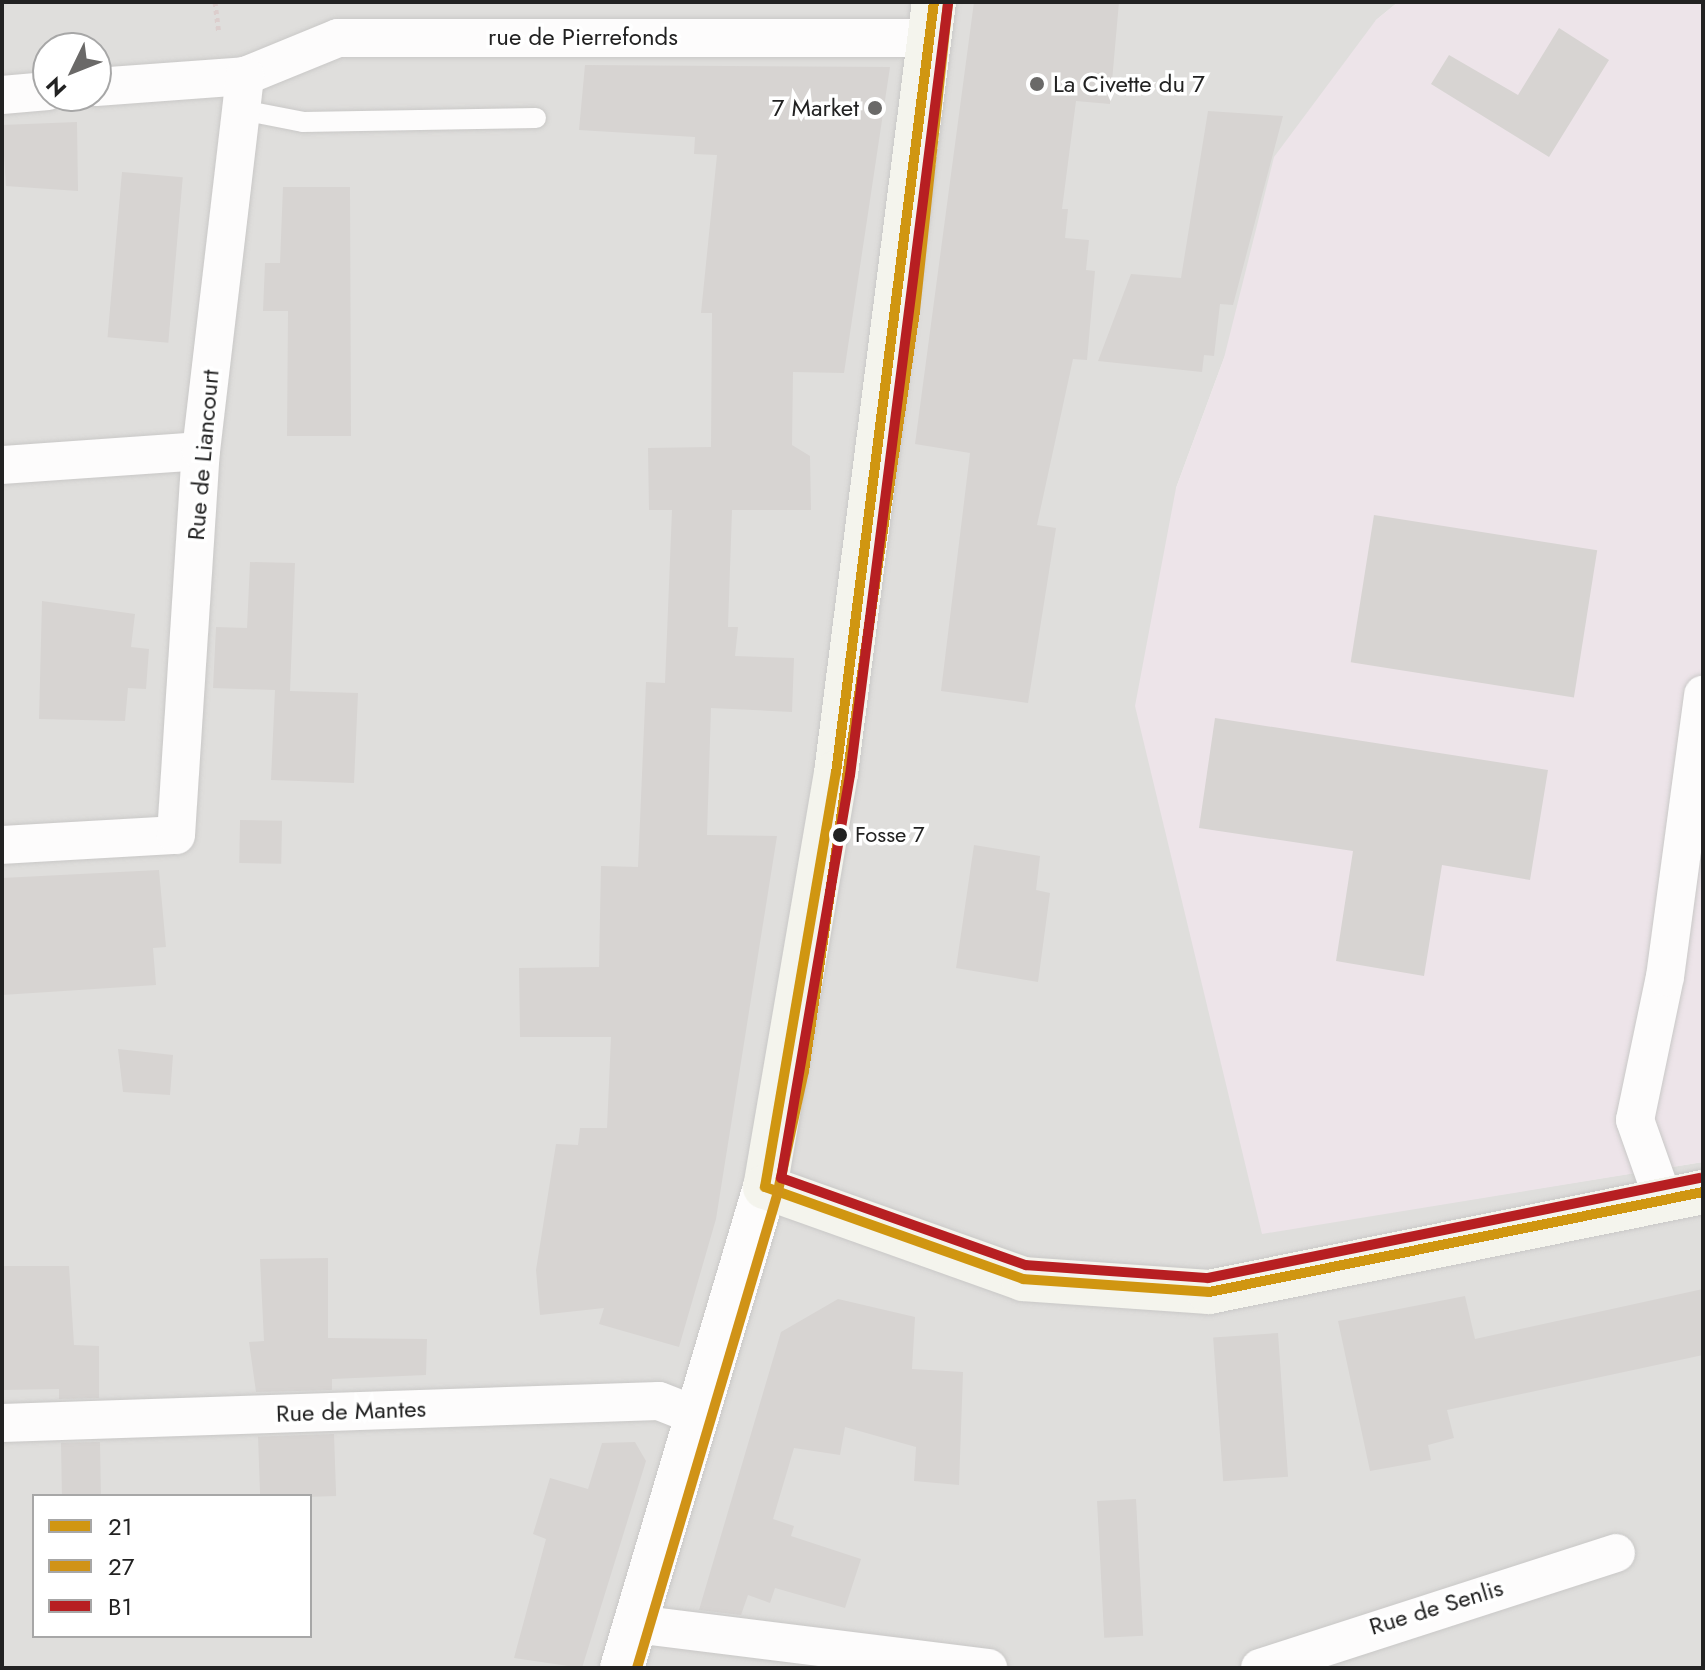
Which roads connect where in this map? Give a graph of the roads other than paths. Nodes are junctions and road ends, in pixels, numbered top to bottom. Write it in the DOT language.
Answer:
graph roads {
  1 [pos="932,20"];
  2 [pos="112,88"];
  3 [pos="32,92"];
  4 [pos="243,93"];
  5 [pos="2,95"];
  6 [pos="536,118"];
  7 [pos="201,451"];
  8 [pos="2,465"];
  9 [pos="1703,695"];
  10 [pos="2,845"];
  11 [pos="765,1187"];
  12 [pos="1683,1195"];
  13 [pos="697,1416"];
  14 [pos="2,1423"];
  15 [pos="1616,1553"];
  16 [pos="635,1624"];
  17 [pos="622,1668"];
  18 [pos="988,1668"];
  19 [pos="1260,1668"];
  1 -- 4 [label="street, rue de Pierrefonds"];
  1 -- 11 [label="main road"];
  2 -- 4 [label="street"];
  3 -- 5 [label="street"];
  4 -- 6 [label="lane"];
  4 -- 7 [label="street, Rue de Liancourt"];
  7 -- 8 [label="street"];
  7 -- 10 [label="street, Rue de Liancourt"];
  9 -- 12 [label="street"];
  11 -- 12 [label="main road"];
  11 -- 13 [label="street"];
  13 -- 14 [label="street, Rue de Mantes"];
  13 -- 16 [label="street"];
  15 -- 19 [label="street, Rue de Senlis"];
  16 -- 17 [label="street"];
  16 -- 18 [label="street"];
}
